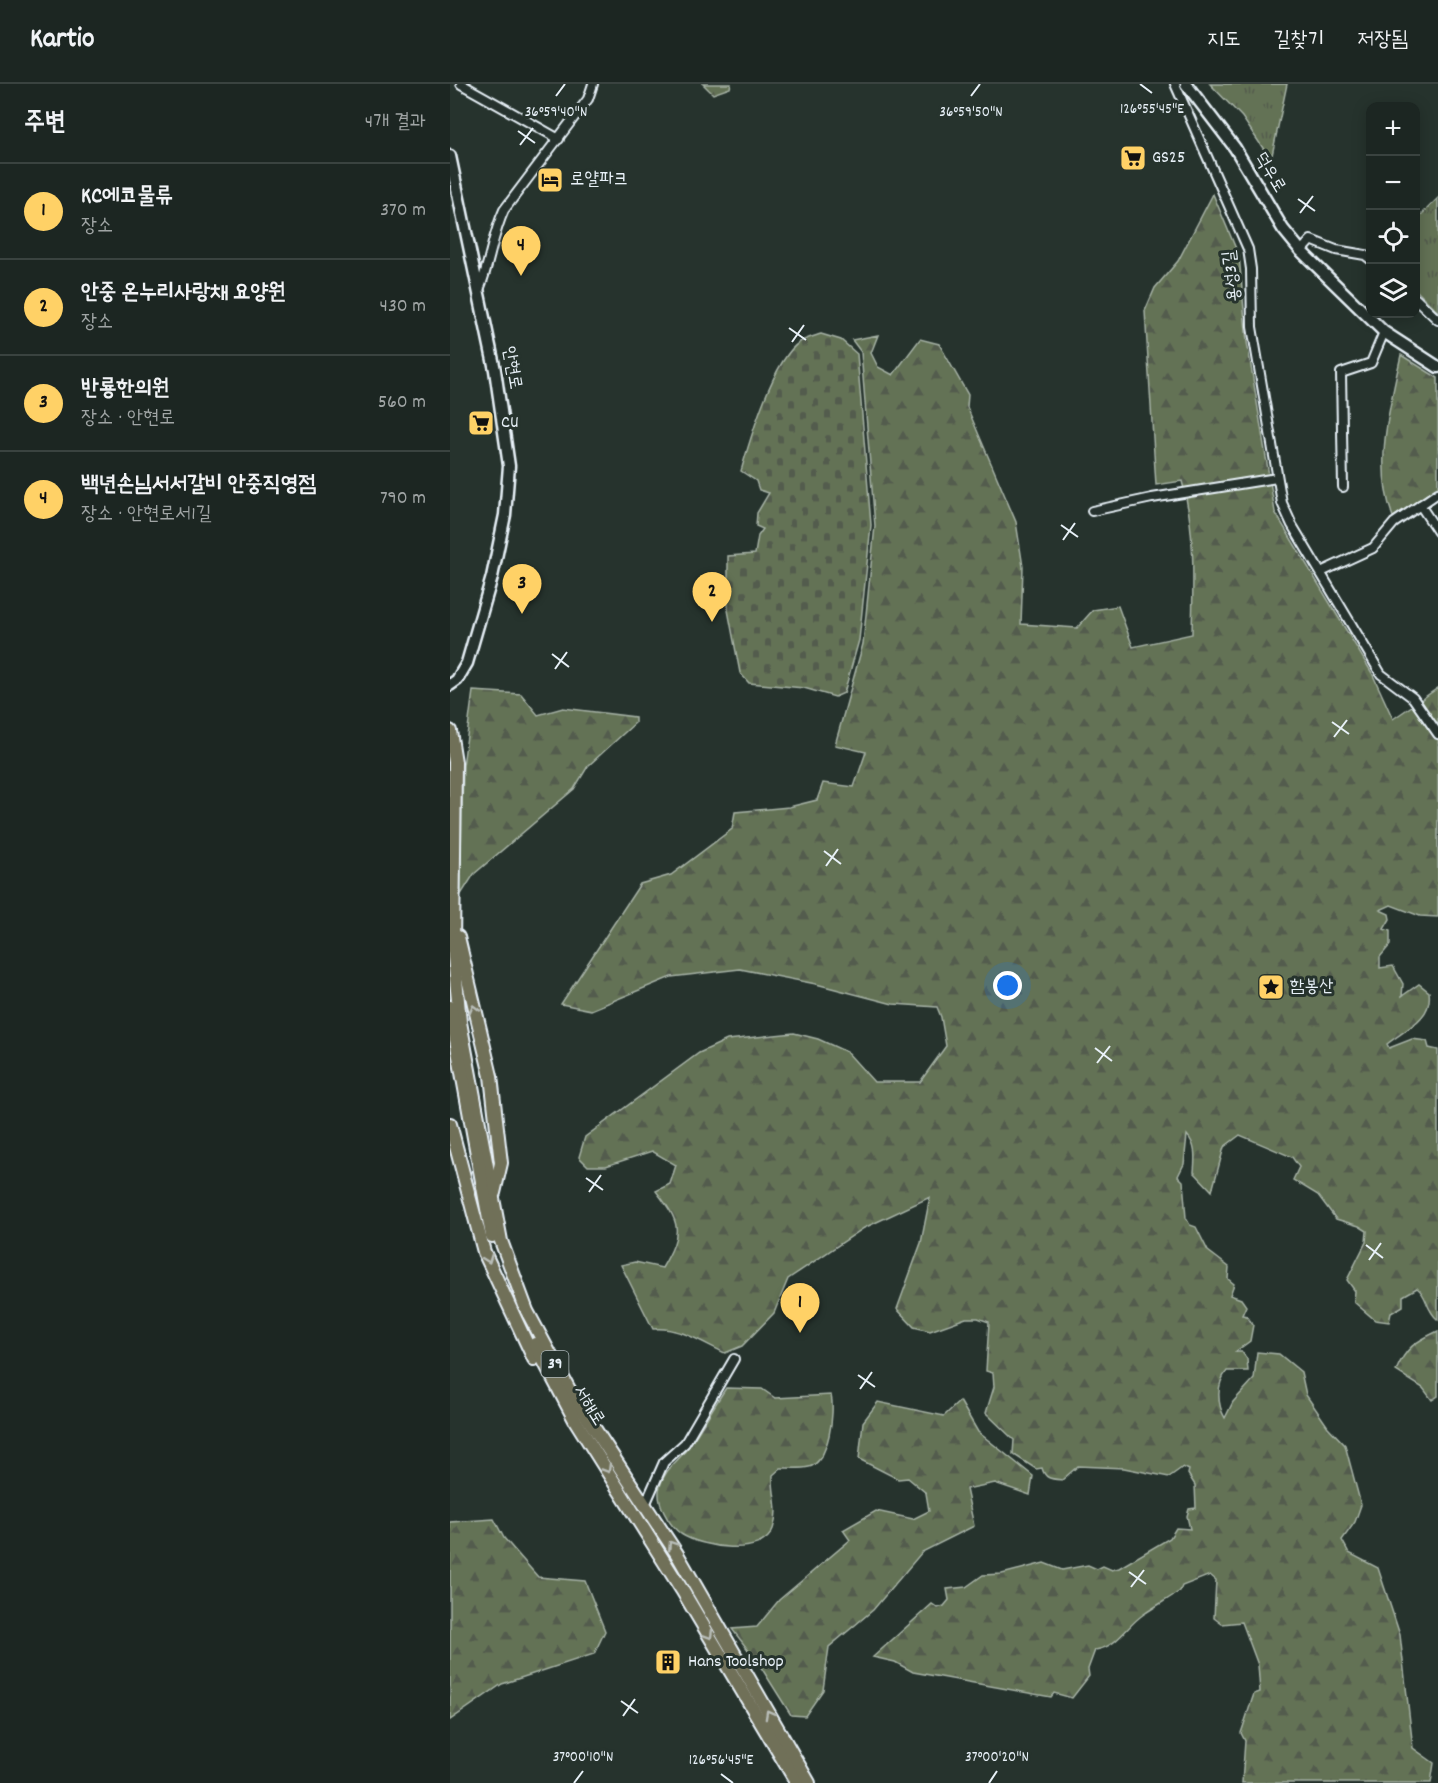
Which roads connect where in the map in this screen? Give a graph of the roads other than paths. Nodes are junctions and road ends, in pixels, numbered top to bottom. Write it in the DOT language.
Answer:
graph roads {
  1 [pos="461,84"];
  2 [pos="593,84"];
  3 [pos="1175,84"];
  4 [pos="1186,84"];
  5 [pos="559,139"];
  6 [pos="450,156"];
  7 [pos="1301,251"];
  8 [pos="1366,256"];
  9 [pos="479,290"];
  10 [pos="1420,303"];
  11 [pos="1438,320"];
  12 [pos="1384,332"];
  13 [pos="1438,367"];
  14 [pos="1277,478"];
  15 [pos="1343,487"];
  16 [pos="1438,493"];
  17 [pos="1420,506"];
  18 [pos="1092,511"];
  19 [pos="1438,532"];
  20 [pos="1321,572"];
  21 [pos="450,685"];
  22 [pos="450,731"];
  23 [pos="1438,734"];
  24 [pos="452,915"];
  25 [pos="450,1007"];
  26 [pos="450,1124"];
  27 [pos="493,1199"];
  28 [pos="734,1359"];
  29 [pos="555,1386"];
  30 [pos="645,1505"];
  31 [pos="797,1783"];
  32 [pos="809,1783"];
  1 -- 5 [label="street"];
  2 -- 5 [label="street"];
  3 -- 14 [label="street, 용성3길"];
  4 -- 7 [label="main road, 덕우로"];
  5 -- 9 [label="street"];
  6 -- 9 [label="main road, 안현로"];
  7 -- 8 [label="street"];
  7 -- 12 [label="main road, 덕우로"];
  9 -- 21 [label="main road, 안현로"];
  10 -- 11 [label="street"];
  12 -- 13 [label="main road, 덕우로"];
  12 -- 15 [label="street"];
  14 -- 18 [label="street"];
  14 -- 20 [label="street, 용성3길"];
  16 -- 17 [label="street"];
  17 -- 19 [label="street"];
  17 -- 20 [label="street"];
  20 -- 23 [label="street, 용성3길"];
  22 -- 24 [label="main road, 서해로 / 39"];
  24 -- 27 [label="main road, 서해로 / 39"];
  27 -- 24 [label="main road, one-way"];
  25 -- 29 [label="main road, 서해로 / 39"];
  26 -- 29 [label="main road, one-way"];
  27 -- 30 [label="main road, 서해로 / 39"];
  28 -- 30 [label="street"];
  29 -- 31 [label="main road, 서해로 / 39, one-way"];
  32 -- 30 [label="main road, 서해로 / 39, one-way"];
}
